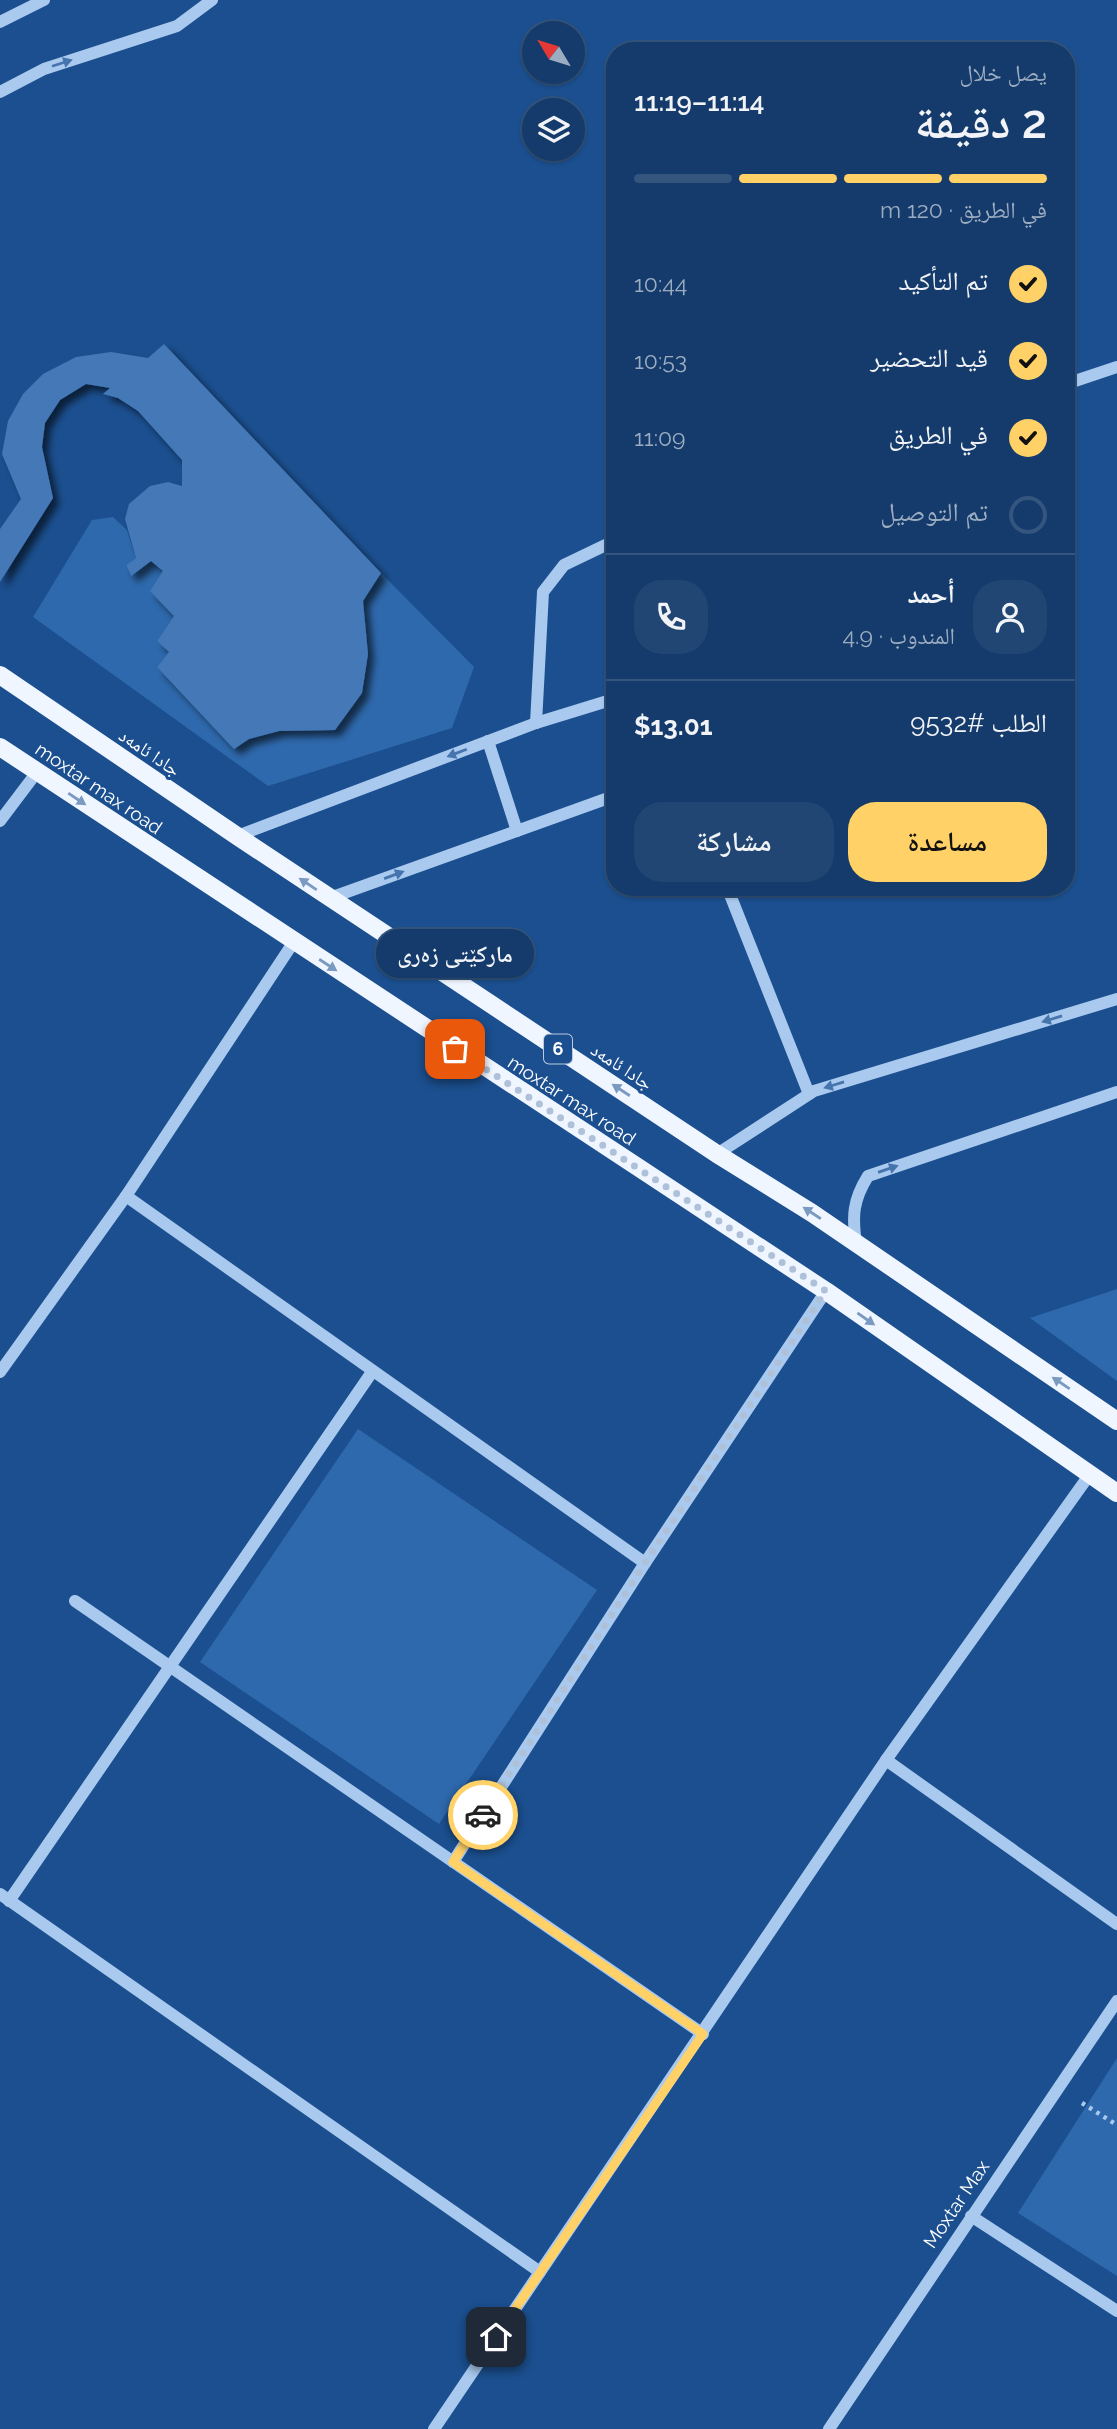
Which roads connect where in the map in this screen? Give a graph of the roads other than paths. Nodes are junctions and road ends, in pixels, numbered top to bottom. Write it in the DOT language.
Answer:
graph roads {
  1 [pos="44,0"];
  2 [pos="212,0"];
  3 [pos="0,22"];
  4 [pos="0,92"];
  5 [pos="1117,366"];
  6 [pos="1075,381"];
  7 [pos="606,545"];
  8 [pos="0,675"];
  9 [pos="606,701"];
  10 [pos="536,723"];
  11 [pos="488,741"];
  12 [pos="0,747"];
  13 [pos="37,772"];
  14 [pos="606,799"];
  15 [pos="0,821"];
  16 [pos="517,831"];
  17 [pos="237,836"];
  18 [pos="731,896"];
  19 [pos="330,898"];
  20 [pos="293,943"];
  21 [pos="1117,999"];
  22 [pos="1117,1092"];
  23 [pos="809,1094"];
  24 [pos="717,1154"];
  25 [pos="126,1196"];
  26 [pos="856,1243"];
  27 [pos="826,1291"];
  28 [pos="0,1372"];
  29 [pos="372,1372"];
  30 [pos="1117,1421"];
  31 [pos="1090,1474"];
  32 [pos="1117,1493"];
  33 [pos="645,1563"];
  34 [pos="75,1601"];
  35 [pos="170,1667"];
  36 [pos="886,1760"];
  37 [pos="453,1862"];
  38 [pos="5,1898"];
  39 [pos="1117,1924"];
  40 [pos="1117,2001"];
  41 [pos="703,2034"];
  42 [pos="971,2216"];
  43 [pos="540,2272"];
  44 [pos="1117,2311"];
  45 [pos="439,2427"];
  46 [pos="829,2429"];
  1 -- 3 [label="street"];
  4 -- 2 [label="street, one-way"];
  5 -- 6 [label="street"];
  7 -- 10 [label="street"];
  8 -- 17 [label="main road, جادا ئامەد / 6"];
  9 -- 10 [label="street"];
  10 -- 11 [label="street"];
  11 -- 16 [label="street"];
  11 -- 17 [label="street, one-way"];
  12 -- 13 [label="main road, moxtar max road"];
  13 -- 15 [label="street"];
  13 -- 20 [label="main road, moxtar max road, one-way"];
  14 -- 16 [label="street"];
  19 -- 16 [label="street, one-way"];
  19 -- 17 [label="main road, جادا ئامەد / 6, one-way"];
  18 -- 23 [label="street"];
  24 -- 19 [label="main road, جادا ئامەد / 6, one-way"];
  20 -- 25 [label="street"];
  20 -- 27 [label="main road, moxtar max road, one-way"];
  21 -- 23 [label="street, one-way"];
  26 -- 22 [label="street, one-way"];
  23 -- 24 [label="street"];
  26 -- 24 [label="main road, جادا ئامەد / 6, one-way"];
  25 -- 28 [label="street"];
  25 -- 29 [label="street"];
  30 -- 26 [label="main road, جادا ئامەد / 6, one-way"];
  27 -- 31 [label="main road, moxtar max road, one-way"];
  27 -- 33 [label="street"];
  29 -- 33 [label="street"];
  29 -- 35 [label="street"];
  31 -- 32 [label="main road, moxtar max road"];
  31 -- 36 [label="street"];
  33 -- 37 [label="street"];
  34 -- 35 [label="street"];
  35 -- 37 [label="street"];
  35 -- 38 [label="street"];
  36 -- 39 [label="street"];
  36 -- 41 [label="street"];
  37 -- 41 [label="street"];
  38 -- 43 [label="street"];
  40 -- 42 [label="street, Moxtar Max"];
  41 -- 43 [label="street"];
  42 -- 44 [label="street"];
  42 -- 46 [label="street, Moxtar Max"];
  43 -- 45 [label="street"];
}
